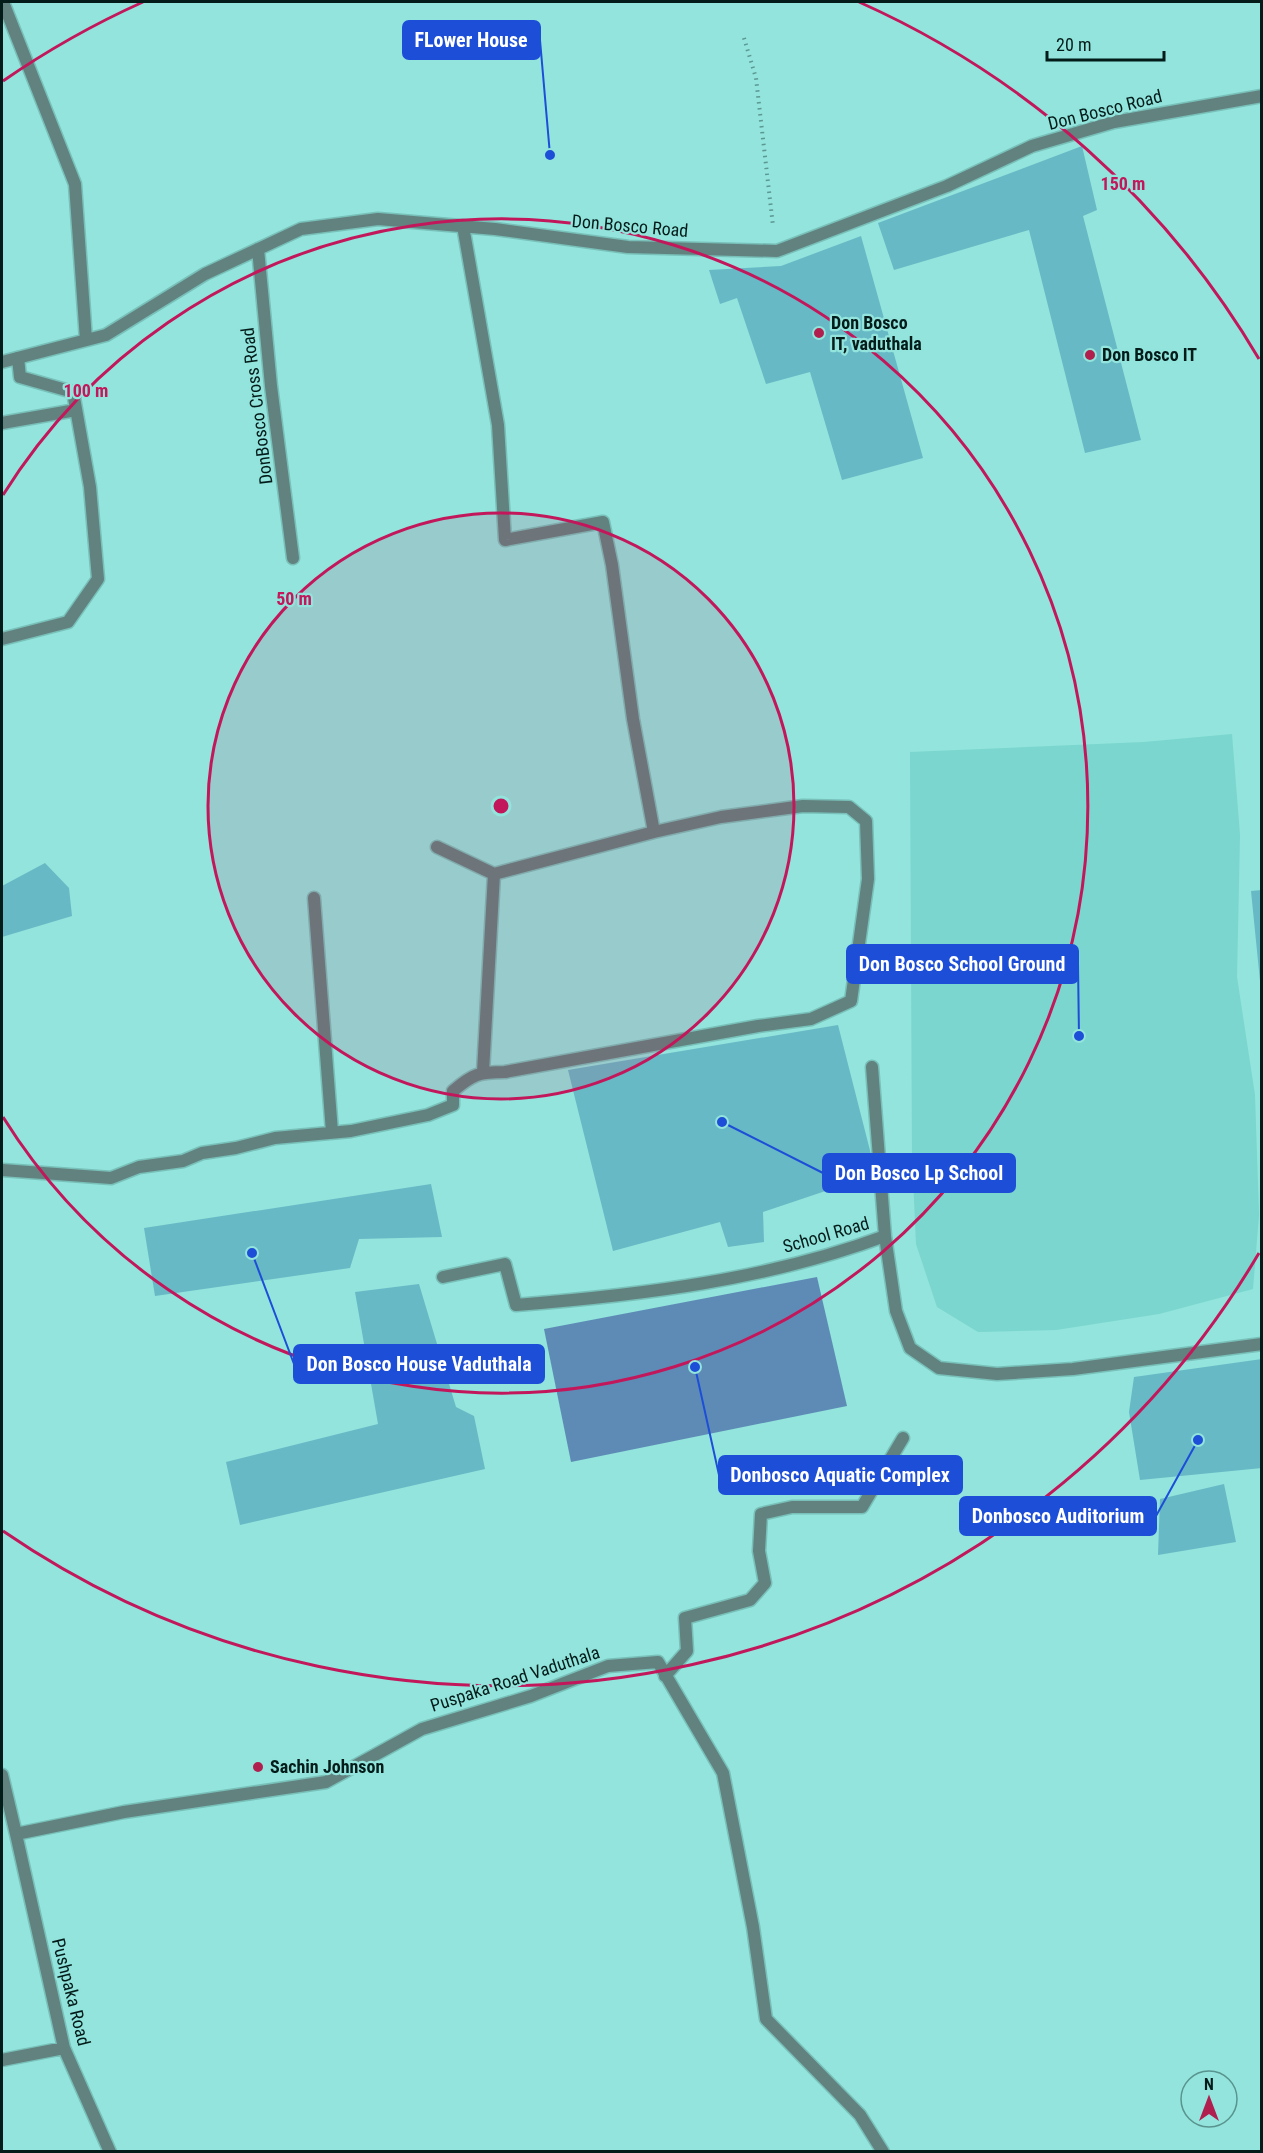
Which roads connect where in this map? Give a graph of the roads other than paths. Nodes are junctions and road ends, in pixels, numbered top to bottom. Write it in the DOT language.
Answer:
graph roads {
  1 [pos="3,2"];
  2 [pos="1262,96"];
  3 [pos="463,226"];
  4 [pos="258,249"];
  5 [pos="86,340"];
  6 [pos="18,358"];
  7 [pos="2,362"];
  8 [pos="76,410"];
  9 [pos="2,423"];
  10 [pos="293,558"];
  11 [pos="2,639"];
  12 [pos="654,832"];
  13 [pos="437,846"];
  14 [pos="494,874"];
  15 [pos="314,898"];
  16 [pos="872,1067"];
  17 [pos="483,1072"];
  18 [pos="332,1132"];
  19 [pos="2,1170"];
  20 [pos="885,1236"];
  21 [pos="443,1277"];
  22 [pos="1262,1344"];
  23 [pos="903,1438"];
  24 [pos="665,1676"];
  25 [pos="2,1774"];
  26 [pos="16,1834"];
  27 [pos="64,2048"];
  28 [pos="2,2060"];
  29 [pos="110,2151"];
  30 [pos="883,2151"];
  1 -- 5 [label="street"];
  2 -- 3 [label="street, Don Bosco Road"];
  3 -- 4 [label="street, Don Bosco Road"];
  3 -- 12 [label="street"];
  4 -- 5 [label="street, Don Bosco Road"];
  4 -- 10 [label="street, DonBosco Cross Road"];
  5 -- 6 [label="street, Don Bosco Road"];
  6 -- 7 [label="street, Don Bosco Road"];
  6 -- 8 [label="street"];
  8 -- 9 [label="street"];
  8 -- 11 [label="street"];
  12 -- 14 [label="street"];
  12 -- 17 [label="street"];
  13 -- 14 [label="street"];
  14 -- 17 [label="street"];
  15 -- 18 [label="street"];
  16 -- 20 [label="street"];
  17 -- 18 [label="street"];
  18 -- 19 [label="street"];
  20 -- 21 [label="street, School Road"];
  20 -- 22 [label="street, School Road"];
  23 -- 24 [label="street"];
  24 -- 26 [label="street, Puspaka Road Vaduthala"];
  24 -- 30 [label="street, Puspaka Road Vaduthala"];
  25 -- 26 [label="street"];
  26 -- 27 [label="street, Pushpaka Road"];
  27 -- 28 [label="street"];
  27 -- 29 [label="street, Pushpaka Road"];
}
